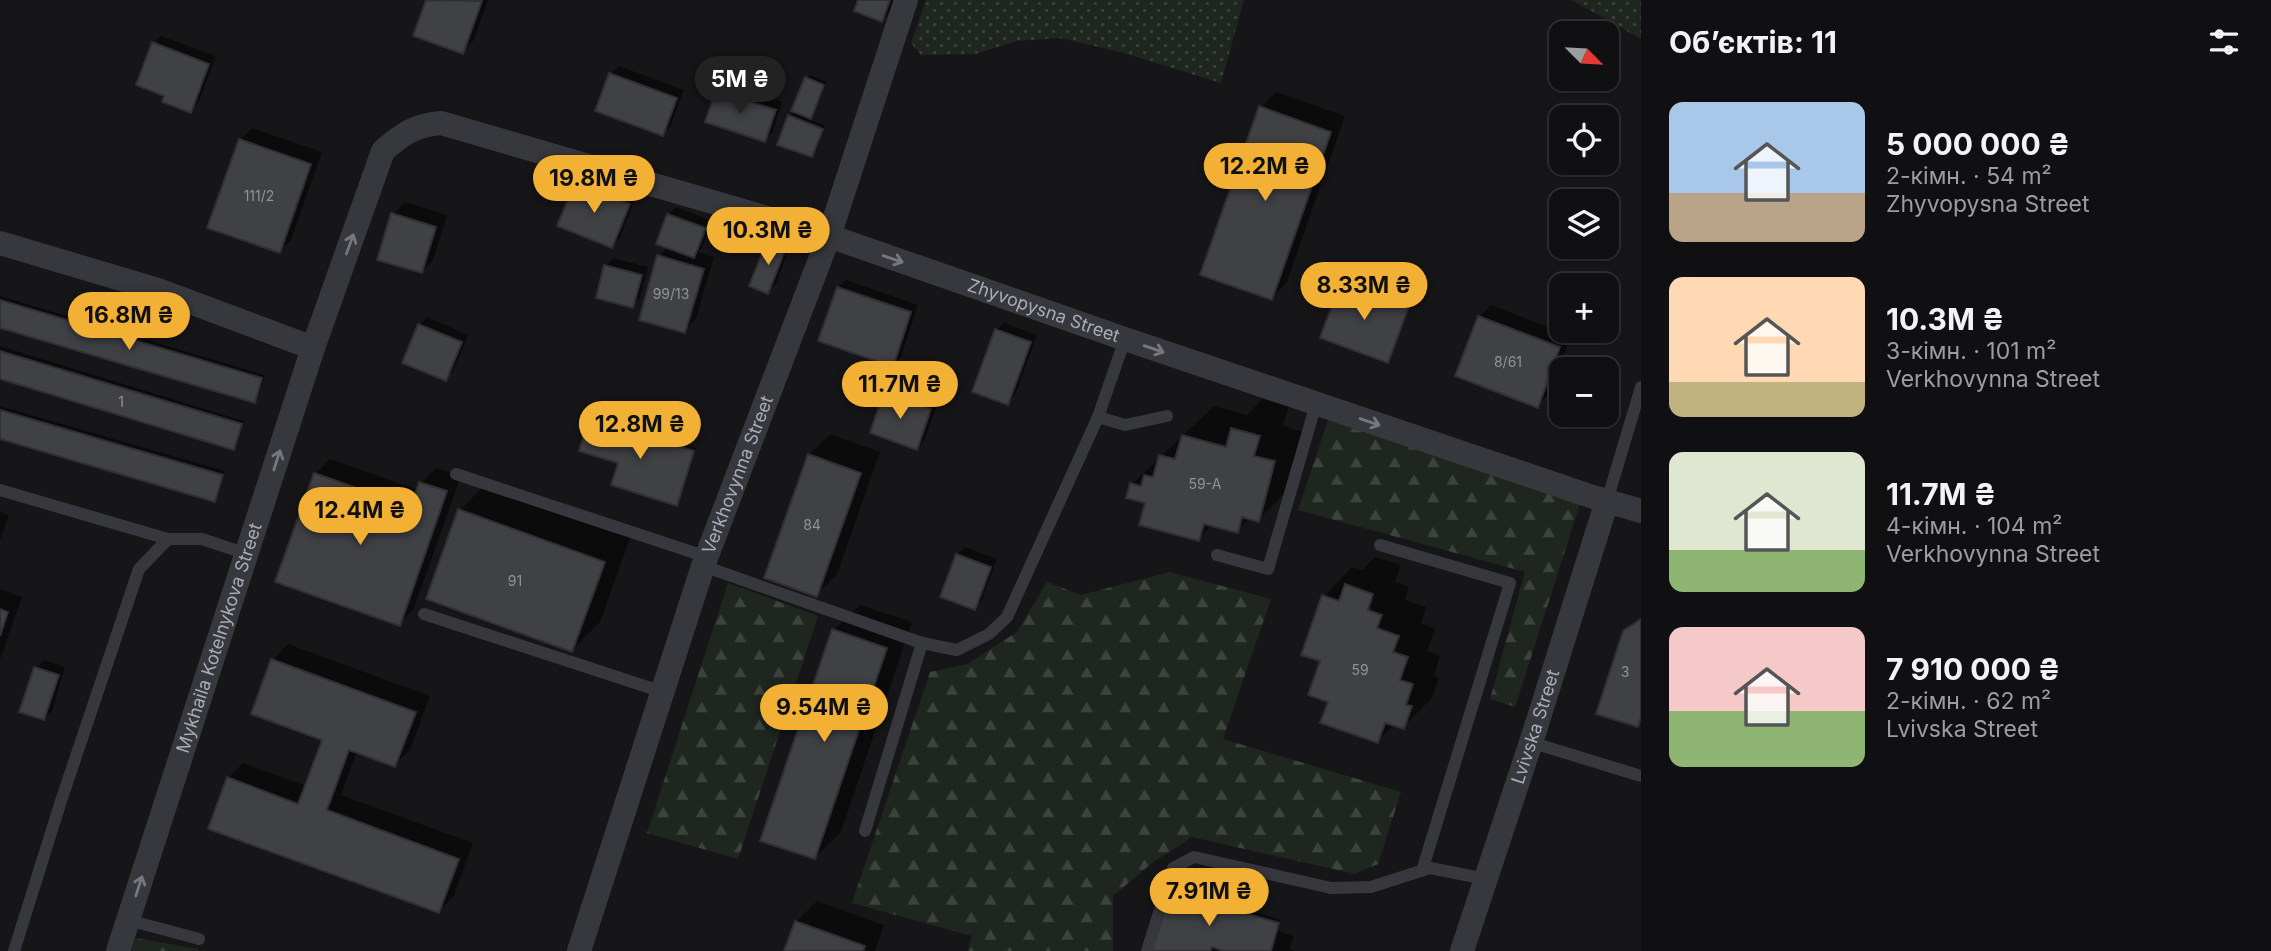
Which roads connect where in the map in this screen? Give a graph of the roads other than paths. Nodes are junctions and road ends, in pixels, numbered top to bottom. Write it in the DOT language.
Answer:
graph roads {
  1 [pos="906,0"];
  2 [pos="441,122"];
  3 [pos="829,236"];
  4 [pos="0,243"];
  5 [pos="1125,339"];
  6 [pos="313,348"];
  7 [pos="1641,387"];
  8 [pos="1316,404"];
  9 [pos="1167,416"];
  10 [pos="1098,417"];
  11 [pos="456,474"];
  12 [pos="0,490"];
  13 [pos="1607,501"];
  14 [pos="1641,511"];
  15 [pos="168,539"];
  16 [pos="1380,545"];
  17 [pos="247,554"];
  18 [pos="1217,555"];
  19 [pos="705,562"];
  20 [pos="424,614"];
  21 [pos="922,643"];
  22 [pos="663,692"];
  23 [pos="1531,743"];
  24 [pos="1641,776"];
  25 [pos="865,831"];
  26 [pos="1422,871"];
  27 [pos="1486,879"];
  28 [pos="128,920"];
  29 [pos="199,939"];
  30 [pos="14,951"];
  31 [pos="118,951"];
  32 [pos="579,951"];
  33 [pos="1147,951"];
  34 [pos="1462,951"];
  1 -- 3 [label="street, Verkhovynna Street"];
  2 -- 3 [label="street, Zhyvopysna Street"];
  6 -- 2 [label="street, Mykhaila Kotelnykova Street, one-way"];
  3 -- 5 [label="street, Zhyvopysna Street, one-way"];
  3 -- 19 [label="street, Verkhovynna Street"];
  4 -- 6 [label="street"];
  5 -- 8 [label="street, Zhyvopysna Street, one-way"];
  5 -- 10 [label="lane"];
  17 -- 6 [label="street, Mykhaila Kotelnykova Street, one-way"];
  7 -- 13 [label="lane"];
  8 -- 13 [label="street, Zhyvopysna Street, one-way"];
  8 -- 18 [label="lane"];
  9 -- 10 [label="lane"];
  10 -- 21 [label="lane"];
  11 -- 19 [label="lane"];
  12 -- 15 [label="lane"];
  13 -- 14 [label="street, Zhyvopysna Street"];
  13 -- 23 [label="street, Lvivska Street"];
  15 -- 17 [label="lane"];
  15 -- 30 [label="lane"];
  16 -- 26 [label="lane"];
  28 -- 17 [label="street, Mykhaila Kotelnykova Street, one-way"];
  19 -- 21 [label="lane"];
  19 -- 22 [label="street, Verkhovynna Street"];
  20 -- 22 [label="lane"];
  21 -- 25 [label="lane"];
  22 -- 32 [label="street, Verkhovynna Street"];
  23 -- 24 [label="lane"];
  23 -- 27 [label="street, Lvivska Street"];
  26 -- 27 [label="lane"];
  26 -- 33 [label="lane"];
  27 -- 34 [label="street, Lvivska Street"];
  28 -- 29 [label="lane"];
  28 -- 31 [label="street, Mykhaila Kotelnykova Street"];
}
